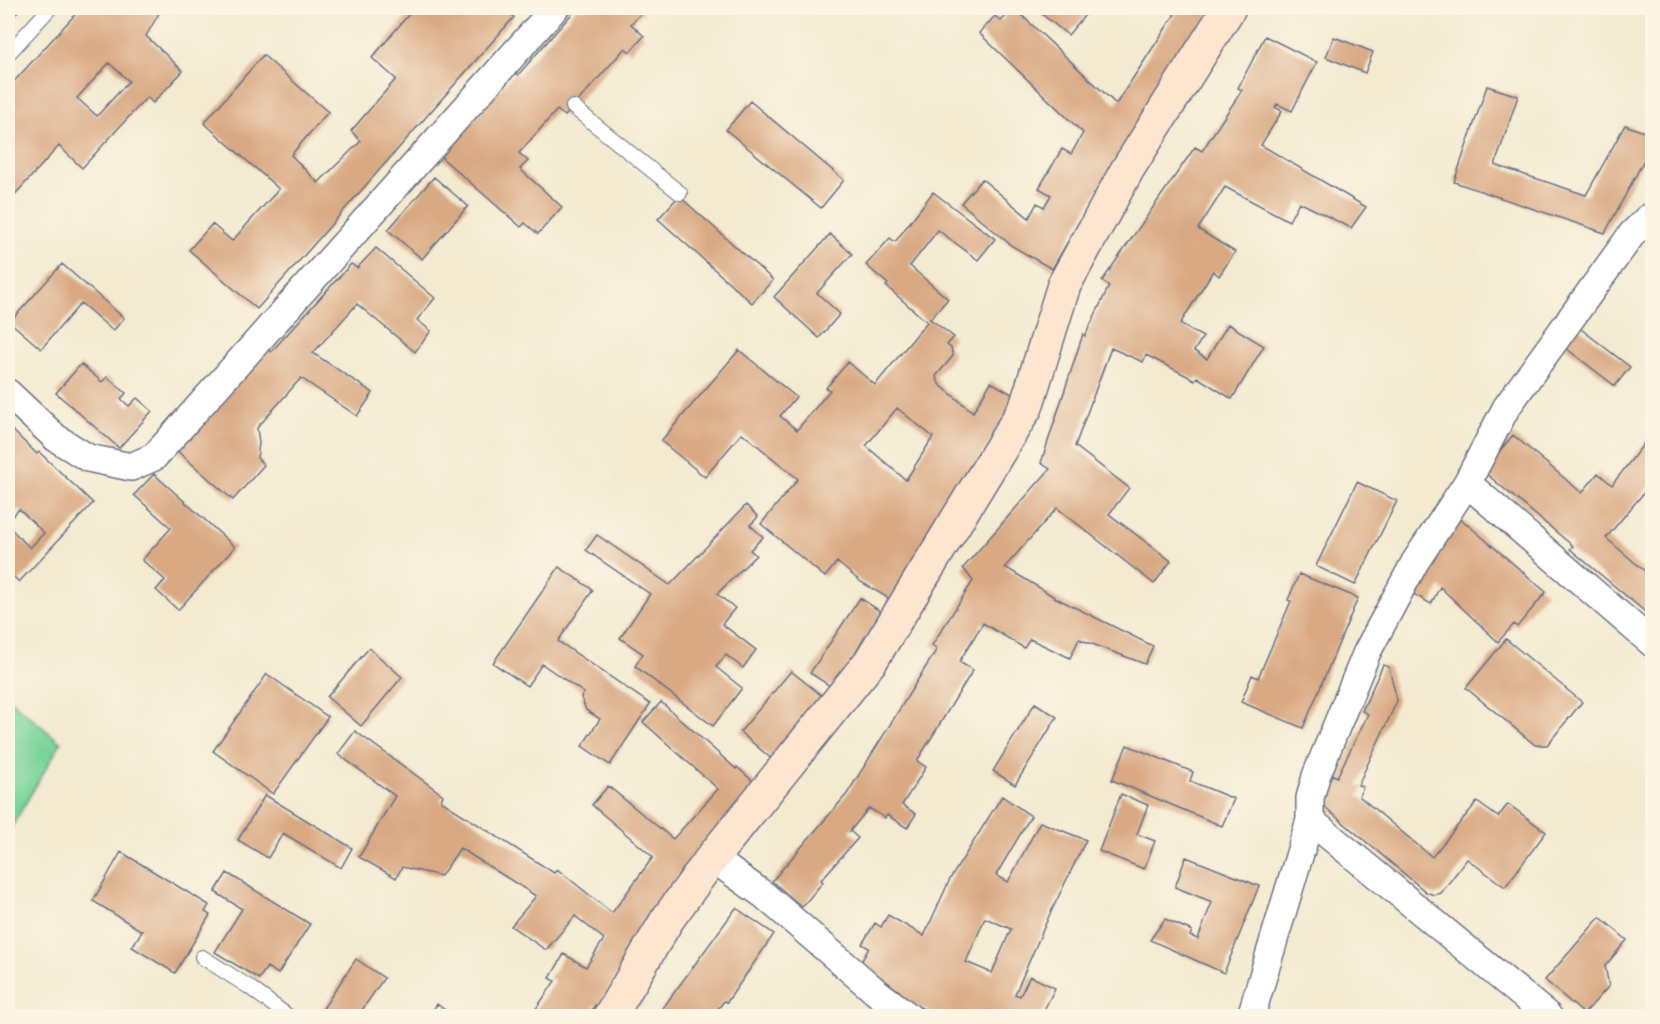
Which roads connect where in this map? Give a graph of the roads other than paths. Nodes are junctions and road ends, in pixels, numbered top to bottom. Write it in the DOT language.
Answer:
graph roads {
  1 [pos="50,8"];
  2 [pos="555,8"];
  3 [pos="1229,8"];
  4 [pos="8,54"];
  5 [pos="573,107"];
  6 [pos="680,194"];
  7 [pos="1653,217"];
  8 [pos="8,393"];
  9 [pos="1467,483"];
  10 [pos="1653,643"];
  11 [pos="1310,820"];
  12 [pos="712,858"];
  13 [pos="202,957"];
  14 [pos="288,1017"];
  15 [pos="610,1017"];
  16 [pos="908,1017"];
  17 [pos="1251,1017"];
  18 [pos="1548,1017"];
  1 -- 4 [label="lane"];
  2 -- 8 [label="street"];
  3 -- 12 [label="street"];
  5 -- 6 [label="lane"];
  7 -- 9 [label="street"];
  9 -- 10 [label="street"];
  9 -- 11 [label="street"];
  11 -- 17 [label="street"];
  11 -- 18 [label="street"];
  12 -- 15 [label="street"];
  12 -- 16 [label="street"];
  13 -- 14 [label="lane"];
}
